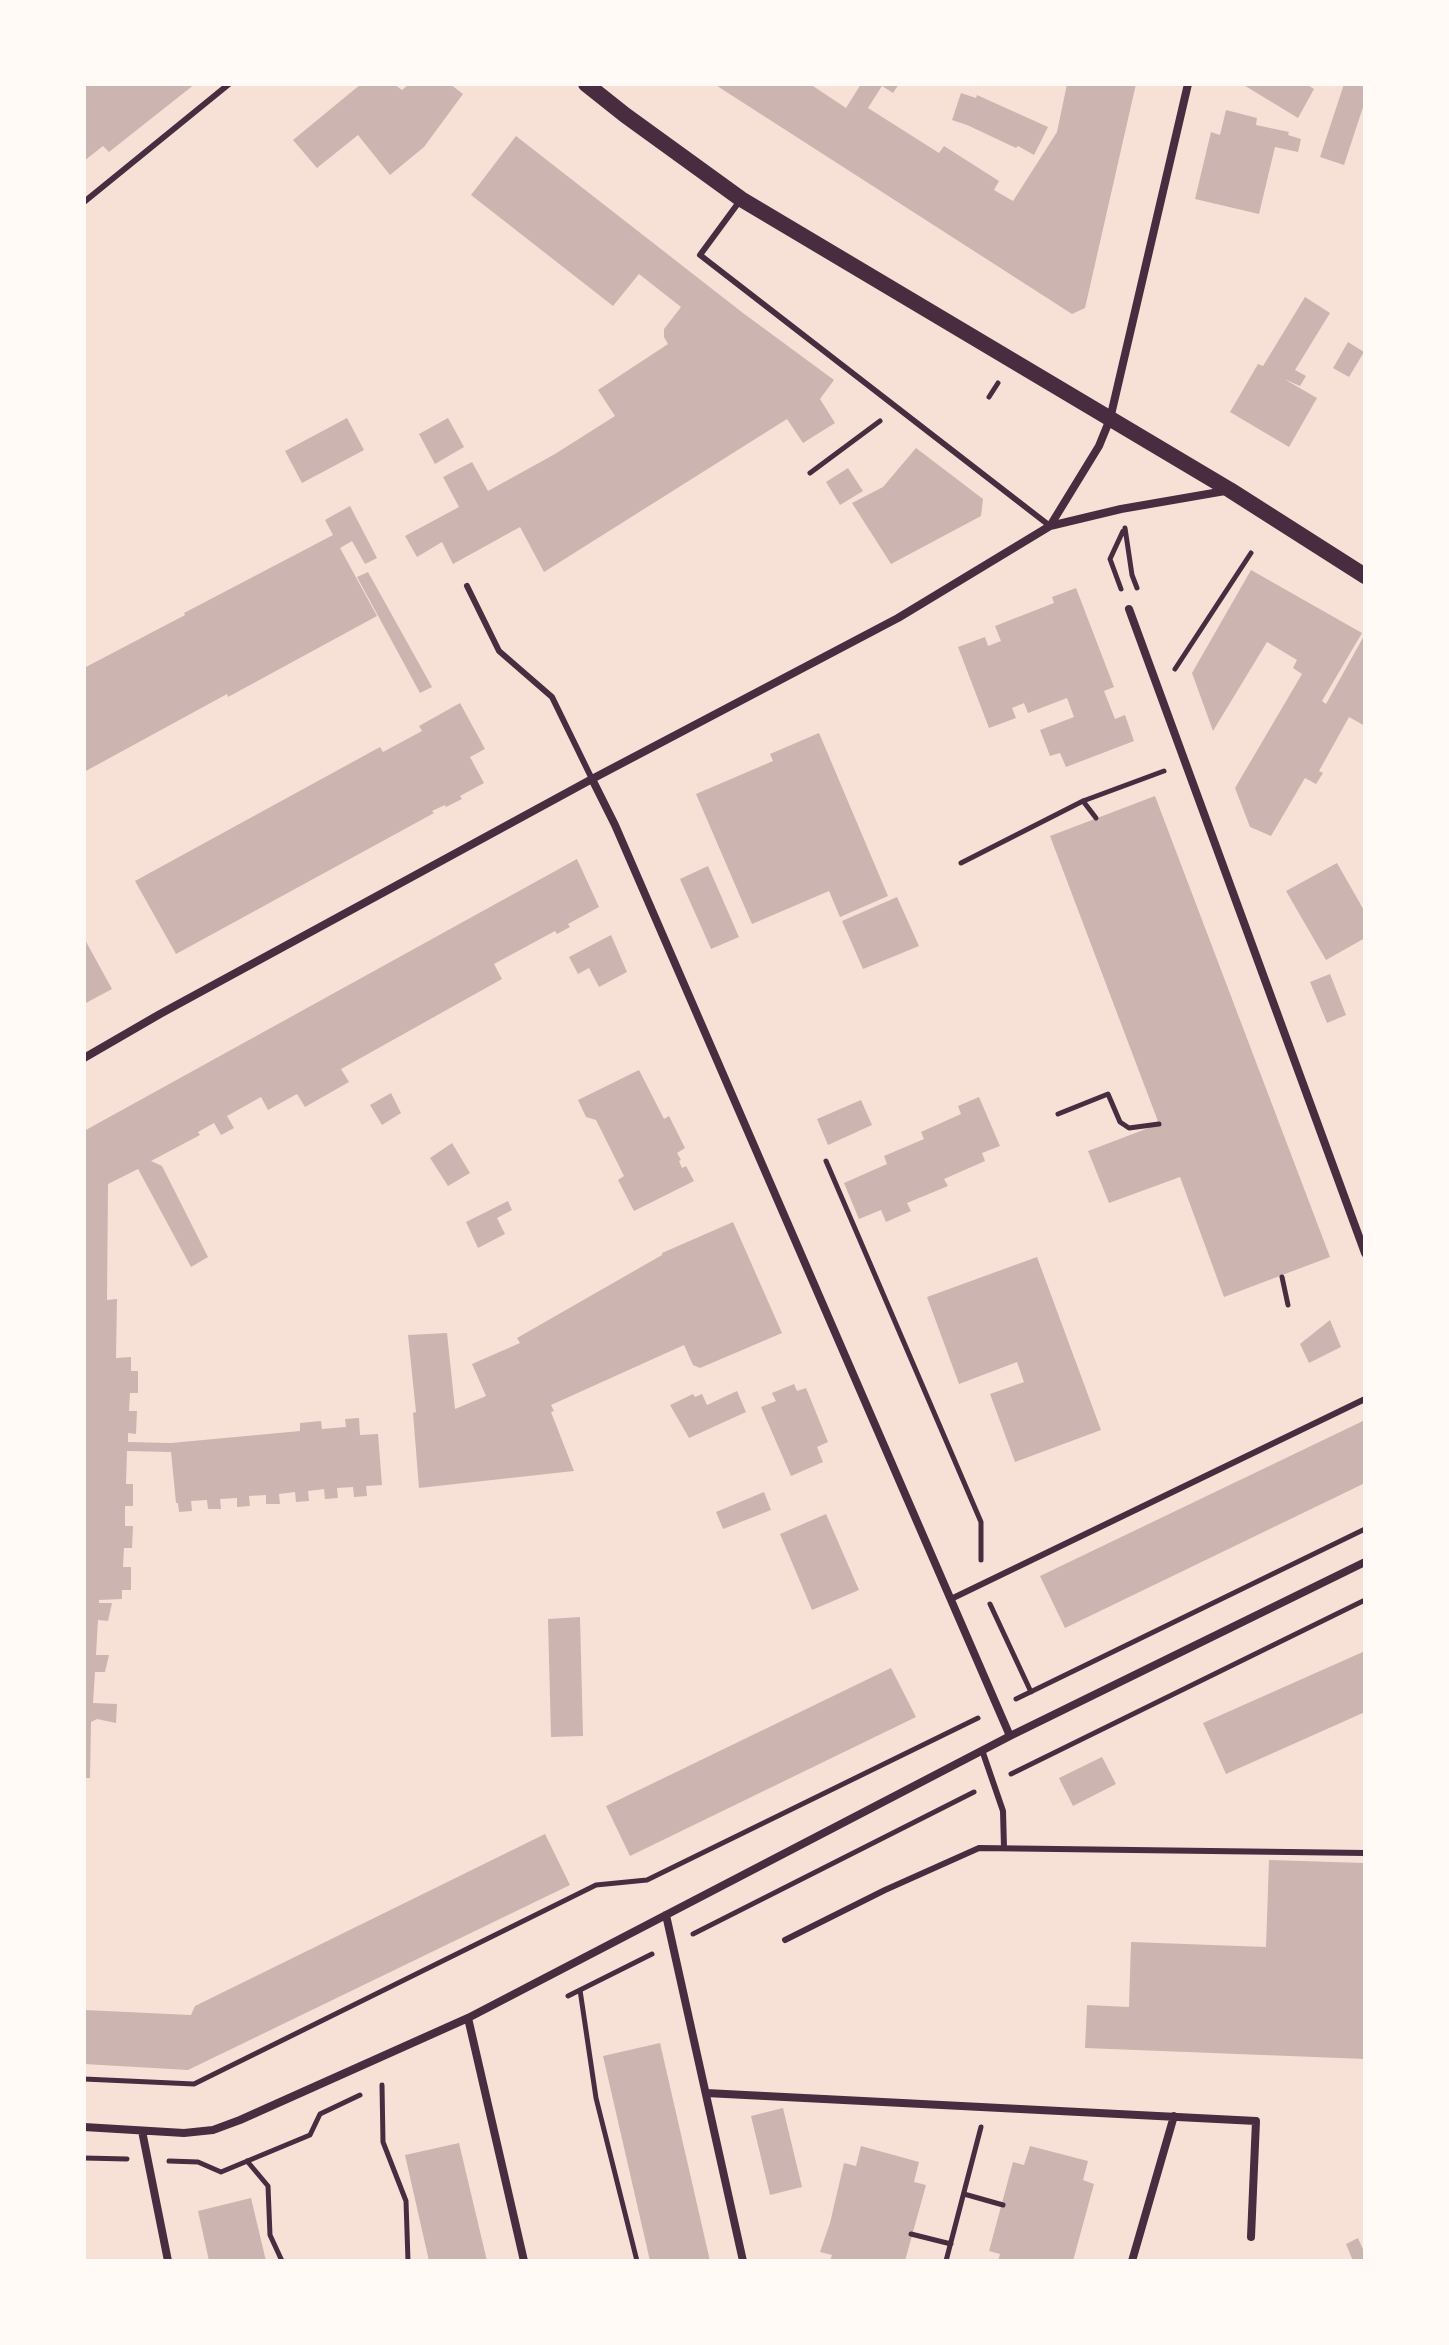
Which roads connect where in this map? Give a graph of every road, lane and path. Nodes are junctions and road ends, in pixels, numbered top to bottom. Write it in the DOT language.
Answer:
graph roads {
  1 [pos="229,84"];
  2 [pos="586,84"];
  3 [pos="1188,84"];
  4 [pos="741,199"];
  5 [pos="84,202"];
  6 [pos="897,409"];
  7 [pos="1110,419"];
  8 [pos="810,473"];
  9 [pos="1230,490"];
  10 [pos="1050,526"];
  11 [pos="1125,527"];
  12 [pos="1251,553"];
  13 [pos="1365,576"];
  14 [pos="467,586"];
  15 [pos="1129,609"];
  16 [pos="1172,674"];
  17 [pos="1186,764"];
  18 [pos="592,779"];
  19 [pos="1083,801"];
  20 [pos="1096,818"];
  21 [pos="961,863"];
  22 [pos="84,1058"];
  23 [pos="1058,1114"];
  24 [pos="1159,1124"];
  25 [pos="826,1161"];
  26 [pos="1365,1253"];
  27 [pos="1282,1277"];
  28 [pos="1288,1305"];
  29 [pos="1365,1399"];
  30 [pos="1365,1529"];
  31 [pos="1365,1562"];
  32 [pos="982,1585"];
  33 [pos="951,1599"];
  34 [pos="1031,1692"];
  35 [pos="998,1708"];
  36 [pos="1010,1736"];
  37 [pos="982,1750"];
  38 [pos="1004,1848"];
  39 [pos="1365,1853"];
  40 [pos="666,1915"];
  41 [pos="785,1940"];
  42 [pos="580,1990"];
  43 [pos="468,2018"];
  44 [pos="84,2079"];
  45 [pos="382,2085"];
  46 [pos="706,2093"];
  47 [pos="987,2107"];
  48 [pos="1174,2116"];
  49 [pos="84,2127"];
  50 [pos="142,2131"];
  51 [pos="247,2161"];
  52 [pos="964,2194"];
  53 [pos="1003,2205"];
  54 [pos="911,2234"];
  55 [pos="1251,2237"];
  56 [pos="951,2244"];
  57 [pos="168,2261"];
  58 [pos="282,2261"];
  59 [pos="408,2261"];
  60 [pos="524,2261"];
  61 [pos="637,2261"];
  62 [pos="743,2261"];
  63 [pos="946,2261"];
  64 [pos="1132,2261"];
  1 -- 5 [label="lane"];
  2 -- 4 [label="main road"];
  3 -- 7 [label="street"];
  4 -- 6 [label="lane"];
  4 -- 7 [label="main road"];
  6 -- 8 [label="path"];
  6 -- 10 [label="lane"];
  7 -- 9 [label="main road"];
  7 -- 10 [label="street"];
  9 -- 10 [label="street"];
  9 -- 13 [label="main road"];
  10 -- 18 [label="street"];
  11 -- 15 [label="path"];
  12 -- 16 [label="path"];
  14 -- 18 [label="lane"];
  15 -- 17 [label="street"];
  17 -- 19 [label="path"];
  17 -- 26 [label="street"];
  18 -- 22 [label="street"];
  18 -- 33 [label="street"];
  19 -- 20 [label="path"];
  19 -- 21 [label="path"];
  23 -- 24 [label="path"];
  25 -- 32 [label="path"];
  27 -- 28 [label="path"];
  29 -- 32 [label="lane"];
  30 -- 34 [label="path"];
  31 -- 36 [label="street"];
  32 -- 33 [label="lane"];
  32 -- 34 [label="path"];
  33 -- 35 [label="street"];
  34 -- 35 [label="path"];
  35 -- 36 [label="street"];
  35 -- 44 [label="path"];
  36 -- 37 [label="street"];
  37 -- 38 [label="lane"];
  37 -- 40 [label="street"];
  38 -- 39 [label="lane"];
  38 -- 41 [label="lane"];
  40 -- 43 [label="street"];
  40 -- 46 [label="street"];
  42 -- 61 [label="path"];
  43 -- 50 [label="street"];
  43 -- 60 [label="street"];
  45 -- 59 [label="path"];
  46 -- 47 [label="street"];
  46 -- 62 [label="street"];
  47 -- 48 [label="street"];
  47 -- 52 [label="path"];
  48 -- 55 [label="street"];
  48 -- 64 [label="street"];
  49 -- 50 [label="street"];
  50 -- 57 [label="street"];
  51 -- 58 [label="path"];
  52 -- 53 [label="path"];
  52 -- 56 [label="path"];
  54 -- 56 [label="path"];
  56 -- 63 [label="path"];
}
